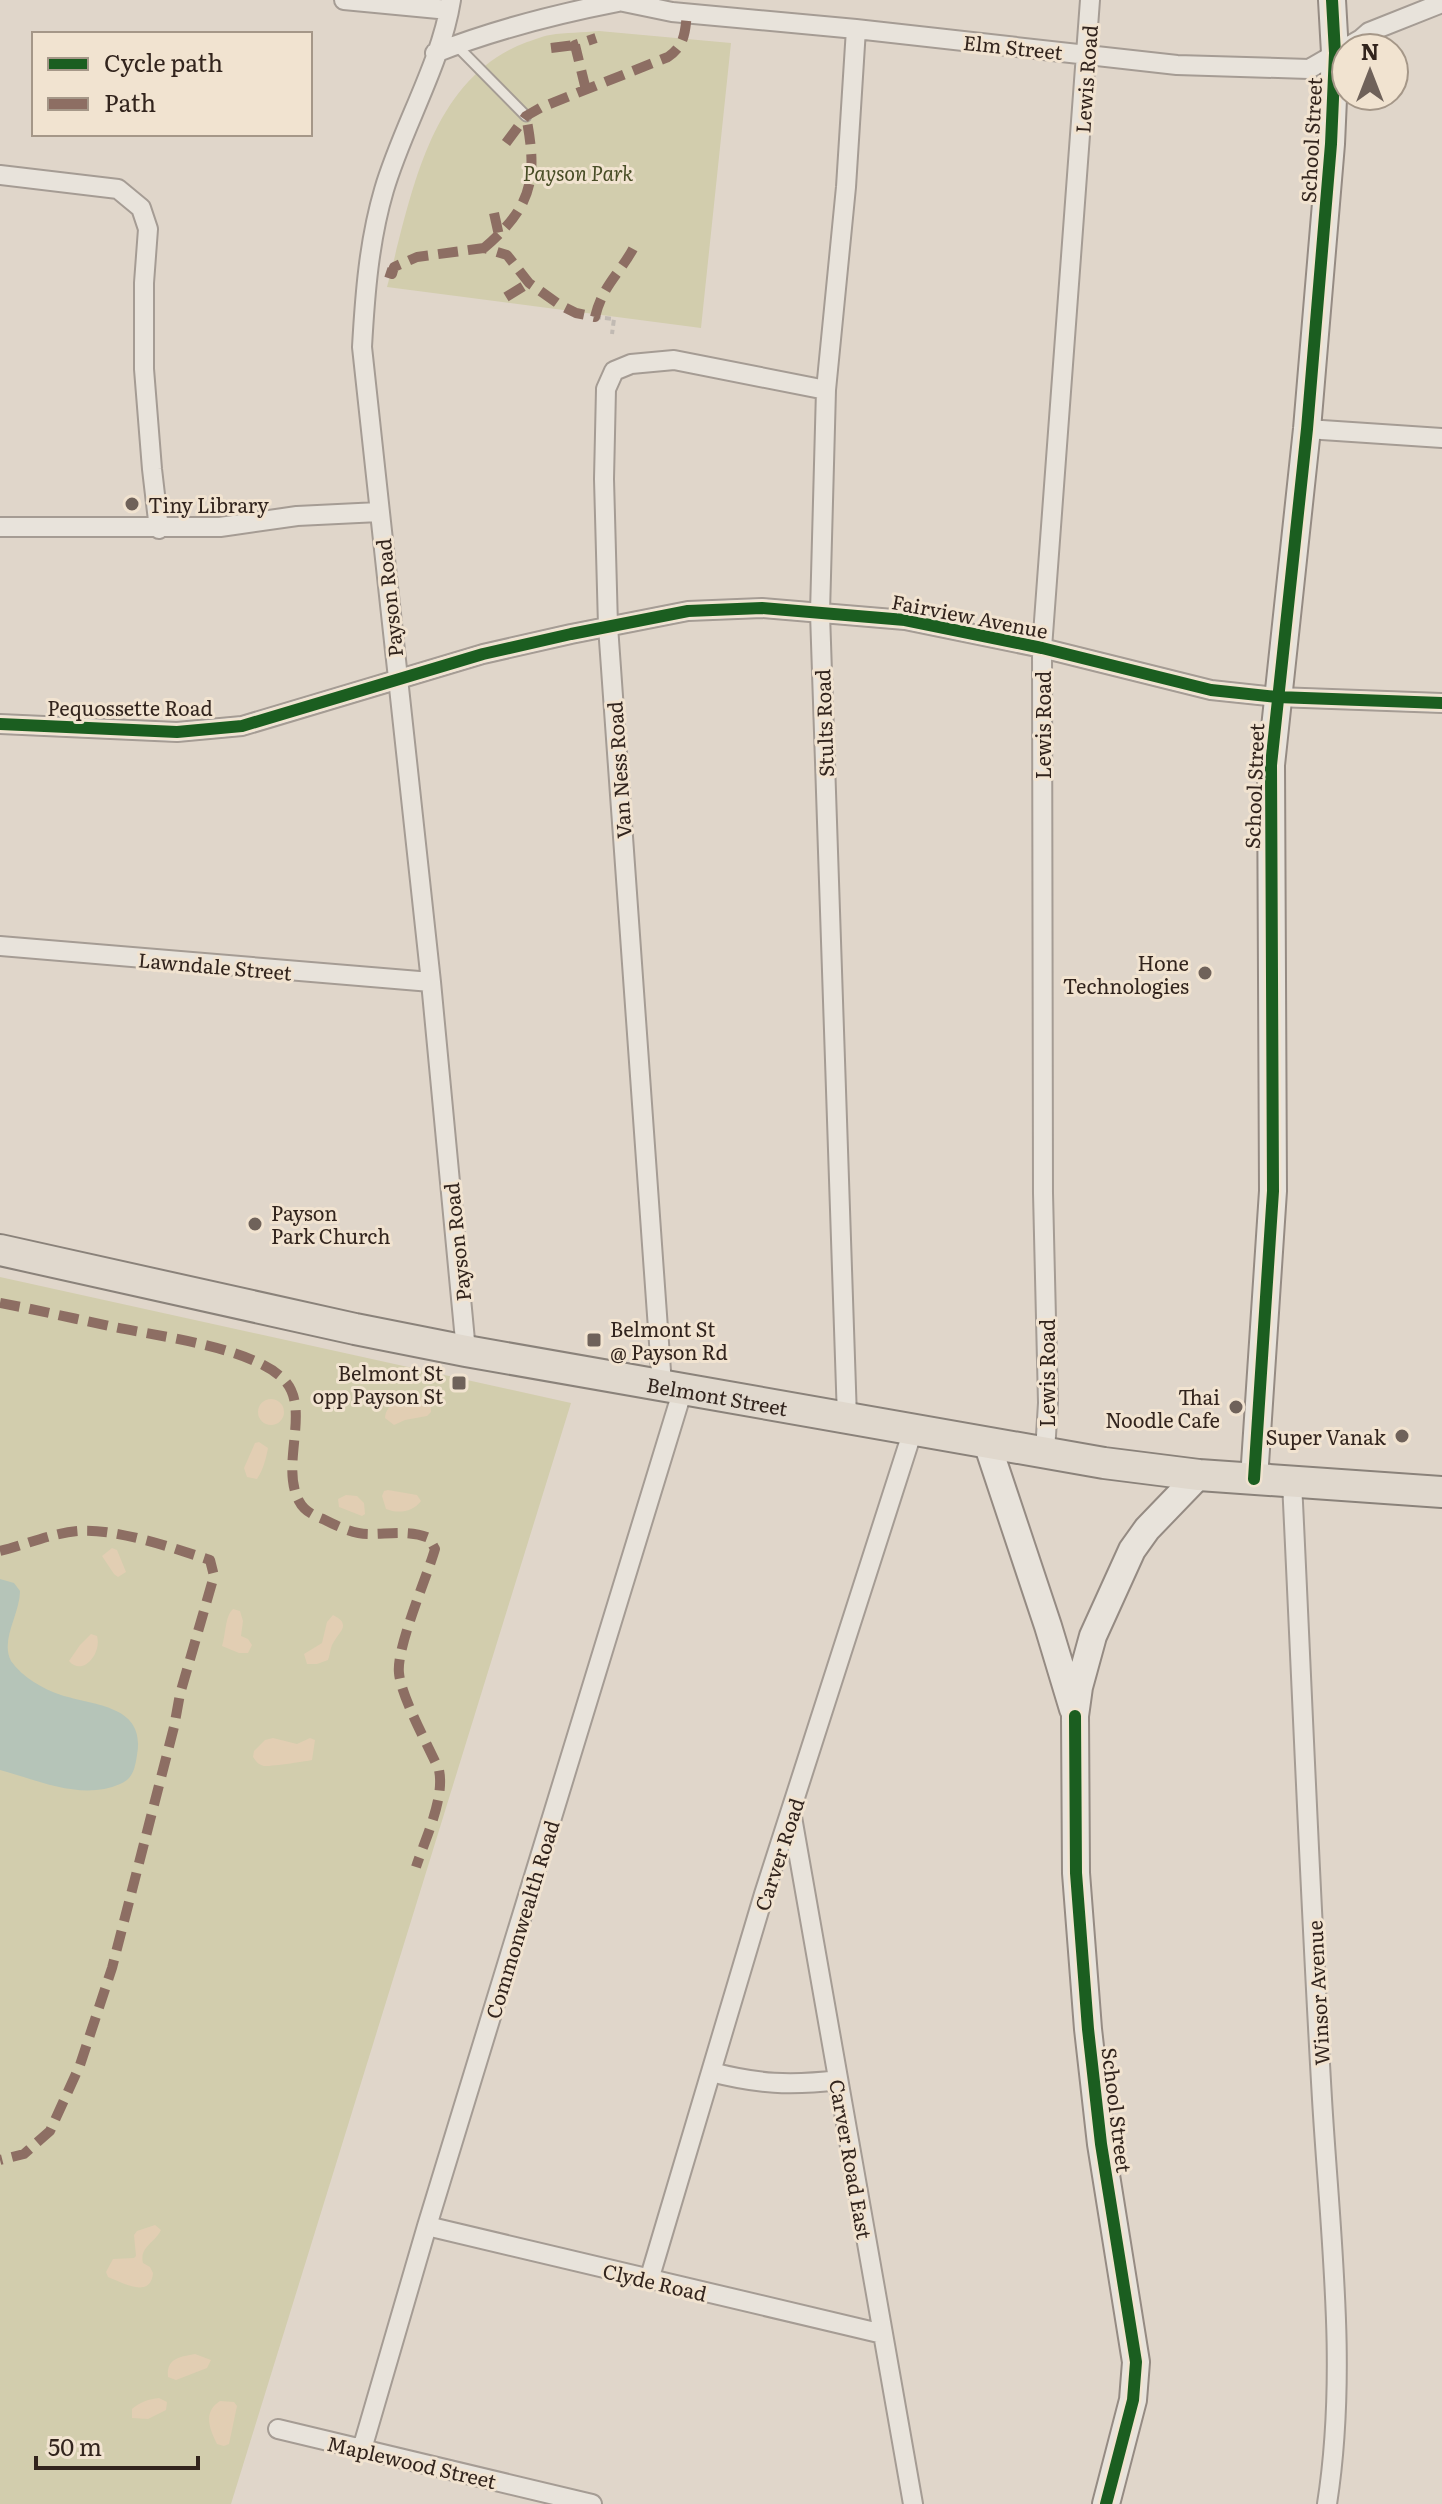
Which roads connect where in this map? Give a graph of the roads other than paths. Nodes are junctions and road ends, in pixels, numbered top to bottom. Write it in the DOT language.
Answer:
graph roads {
  1 [pos="344,0"];
  2 [pos="1090,0"];
  3 [pos="1332,0"];
  4 [pos="616,1"];
  5 [pos="1442,3"];
  6 [pos="450,5"];
  7 [pos="856,29"];
  8 [pos="1334,32"];
  9 [pos="1369,32"];
  10 [pos="456,45"];
  11 [pos="435,53"];
  12 [pos="1087,54"];
  13 [pos="1330,56"];
  14 [pos="1332,112"];
  15 [pos="526,116"];
  16 [pos="0,175"];
  17 [pos="826,390"];
  18 [pos="1307,429"];
  19 [pos="1442,438"];
  20 [pos="379,512"];
  21 [pos="0,527"];
  22 [pos="159,529"];
  23 [pos="820,613"];
  24 [pos="608,626"];
  25 [pos="1042,648"];
  26 [pos="397,679"];
  27 [pos="1277,697"];
  28 [pos="1442,703"];
  29 [pos="0,724"];
  30 [pos="0,946"];
  31 [pos="431,982"];
  32 [pos="0,1250"];
  33 [pos="466,1351"];
  34 [pos="673,1387"];
  35 [pos="847,1418"];
  36 [pos="913,1430"];
  37 [pos="987,1443"];
  38 [pos="1045,1452"];
  39 [pos="1199,1475"];
  40 [pos="1254,1479"];
  41 [pos="1292,1482"];
  42 [pos="1442,1492"];
  43 [pos="1075,1716"];
  44 [pos="792,1813"];
  45 [pos="711,2072"];
  46 [pos="838,2080"];
  47 [pos="427,2226"];
  48 [pos="649,2280"];
  49 [pos="883,2334"];
  50 [pos="278,2429"];
  51 [pos="362,2449"];
  52 [pos="592,2504"];
  53 [pos="913,2504"];
  54 [pos="1106,2504"];
  55 [pos="1327,2504"];
  1 -- 6 [label="street"];
  2 -- 12 [label="street, Lewis Road"];
  3 -- 8 [label="street, School Street"];
  4 -- 7 [label="street, Elm Street"];
  4 -- 10 [label="street, Elm Street"];
  5 -- 9 [label="street, Elm Street"];
  6 -- 11 [label="street, Payson Road"];
  7 -- 12 [label="street, Elm Street"];
  7 -- 17 [label="street, Stults Road"];
  10 -- 11 [label="street, Elm Street"];
  10 -- 15 [label="lane"];
  11 -- 20 [label="street, Payson Road"];
  12 -- 13 [label="street, Elm Street"];
  12 -- 25 [label="street, Lewis Road"];
  14 -- 18 [label="street, School Street"];
  16 -- 22 [label="street"];
  17 -- 23 [label="street, Stults Road"];
  17 -- 24 [label="street, Van Ness Road"];
  18 -- 19 [label="street"];
  18 -- 27 [label="street, School Street"];
  20 -- 22 [label="street"];
  20 -- 26 [label="street, Payson Road"];
  21 -- 22 [label="street"];
  23 -- 24 [label="street, Fairview Avenue"];
  23 -- 25 [label="street, Fairview Avenue"];
  23 -- 35 [label="street, Stults Road"];
  24 -- 26 [label="street, Fairview Avenue"];
  24 -- 34 [label="street, Van Ness Road"];
  25 -- 27 [label="street, Fairview Avenue"];
  25 -- 38 [label="street, Lewis Road"];
  26 -- 29 [label="street, Pequossette Road"];
  26 -- 31 [label="street, Payson Road"];
  27 -- 28 [label="street, Fairview Avenue"];
  27 -- 40 [label="street, School Street"];
  30 -- 31 [label="street, Lawndale Street"];
  31 -- 33 [label="street, Payson Road"];
  32 -- 33 [label="main road, Belmont Street"];
  33 -- 34 [label="main road, Belmont Street"];
  34 -- 35 [label="main road, Belmont Street"];
  34 -- 47 [label="street, Commonwealth Road"];
  35 -- 36 [label="main road, Belmont Street"];
  36 -- 37 [label="main road, Belmont Street"];
  36 -- 44 [label="street, Carver Road"];
  37 -- 38 [label="main road, Belmont Street"];
  37 -- 43 [label="street, School Street"];
  38 -- 39 [label="main road, Belmont Street"];
  39 -- 40 [label="main road, Belmont Street"];
  39 -- 43 [label="street, School Street"];
  40 -- 41 [label="main road, Belmont Street"];
  41 -- 42 [label="main road, Belmont Street"];
  41 -- 55 [label="street, Winsor Avenue"];
  43 -- 54 [label="street, School Street"];
  44 -- 45 [label="street, Carver Road"];
  44 -- 46 [label="street, Carver Road East"];
  45 -- 46 [label="street"];
  45 -- 48 [label="street, Carver Road"];
  46 -- 49 [label="street, Carver Road East"];
  47 -- 48 [label="street, Clyde Road"];
  47 -- 51 [label="street, Commonwealth Road"];
  48 -- 49 [label="street, Clyde Road"];
  49 -- 53 [label="street, Carver Road East"];
  50 -- 51 [label="street, Maplewood Street"];
  51 -- 52 [label="street, Maplewood Street"];
}
